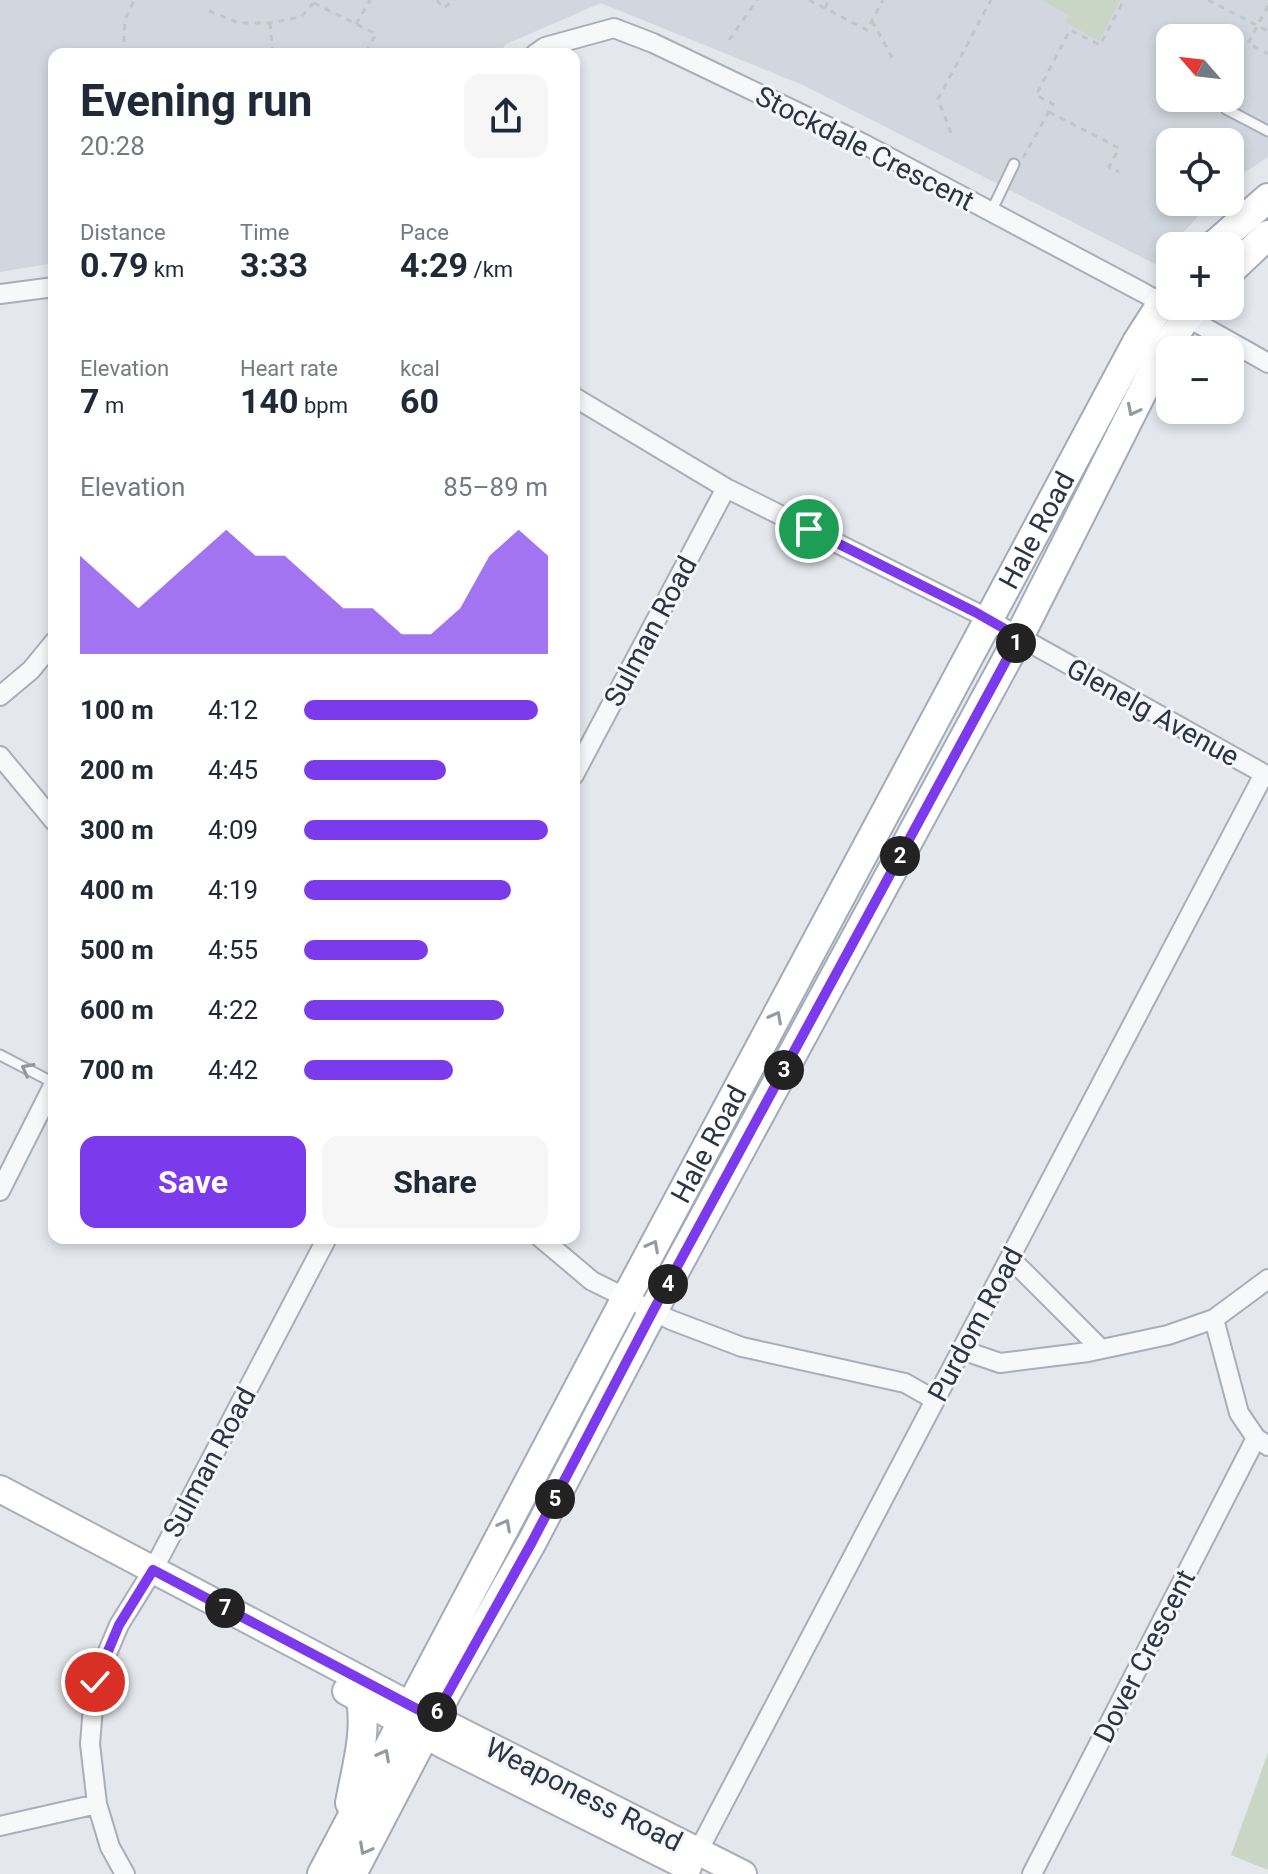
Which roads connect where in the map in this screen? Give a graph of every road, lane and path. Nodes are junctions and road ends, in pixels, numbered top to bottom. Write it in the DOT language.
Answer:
graph roads {
  1 [pos="134,0"];
  2 [pos="370,0"];
  3 [pos="437,0"];
  4 [pos="455,0"];
  5 [pos="757,0"];
  6 [pos="809,0"];
  7 [pos="829,0"];
  8 [pos="883,0"];
  9 [pos="991,0"];
  10 [pos="1124,0"];
  11 [pos="1208,0"];
  12 [pos="315,1"];
  13 [pos="1268,6"];
  14 [pos="825,8"];
  15 [pos="209,11"];
  16 [pos="872,21"];
  17 [pos="270,23"];
  18 [pos="356,24"];
  19 [pos="1257,26"];
  20 [pos="1268,31"];
  21 [pos="729,40"];
  22 [pos="123,48"];
  23 [pos="272,48"];
  24 [pos="368,48"];
  25 [pos="544,48"];
  26 [pos="1268,54"];
  27 [pos="893,59"];
  28 [pos="1049,112"];
  29 [pos="1232,112"];
  30 [pos="1268,131"];
  31 [pos="951,133"];
  32 [pos="1016,165"];
  33 [pos="1119,172"];
  34 [pos="1268,198"];
  35 [pos="991,212"];
  36 [pos="1229,232"];
  37 [pos="1268,235"];
  38 [pos="1244,258"];
  39 [pos="48,288"];
  40 [pos="1156,293"];
  41 [pos="0,294"];
  42 [pos="1156,313"];
  43 [pos="1186,320"];
  44 [pos="1204,320"];
  45 [pos="1268,363"];
  46 [pos="580,401"];
  47 [pos="726,488"];
  48 [pos="988,620"];
  49 [pos="1019,637"];
  50 [pos="48,649"];
  51 [pos="0,696"];
  52 [pos="0,756"];
  53 [pos="580,764"];
  54 [pos="1266,775"];
  55 [pos="48,814"];
  56 [pos="0,1055"];
  57 [pos="48,1080"];
  58 [pos="48,1095"];
  59 [pos="0,1191"];
  60 [pos="324,1244"];
  61 [pos="548,1244"];
  62 [pos="1010,1258"];
  63 [pos="1268,1279"];
  64 [pos="626,1298"];
  65 [pos="653,1311"];
  66 [pos="1214,1319"];
  67 [pos="1101,1349"];
  68 [pos="962,1350"];
  69 [pos="935,1400"];
  70 [pos="1262,1442"];
  71 [pos="0,1489"];
  72 [pos="0,1507"];
  73 [pos="149,1576"];
  74 [pos="361,1700"];
  75 [pos="418,1720"];
  76 [pos="97,1804"];
  77 [pos="0,1826"];
  78 [pos="694,1867"];
  79 [pos="125,1874"];
  80 [pos="321,1874"];
  81 [pos="352,1874"];
  82 [pos="743,1874"];
  83 [pos="1032,1874"];
  1 -- 22 [label="path"];
  2 -- 18 [label="path"];
  3 -- 4 [label="path"];
  5 -- 21 [label="path"];
  6 -- 14 [label="path"];
  7 -- 14 [label="path"];
  8 -- 16 [label="path"];
  9 -- 31 [label="path"];
  10 -- 28 [label="path"];
  11 -- 19 [label="path"];
  12 -- 17 [label="path"];
  12 -- 18 [label="path"];
  13 -- 19 [label="path"];
  14 -- 16 [label="path"];
  15 -- 17 [label="path"];
  16 -- 27 [label="path"];
  17 -- 23 [label="path"];
  18 -- 24 [label="path"];
  19 -- 20 [label="path"];
  19 -- 26 [label="path"];
  25 -- 35 [label="street, Stockdale Crescent"];
  28 -- 32 [label="path"];
  28 -- 33 [label="path"];
  29 -- 30 [label="lane"];
  32 -- 35 [label="lane"];
  34 -- 36 [label="main road"];
  35 -- 40 [label="street, Stockdale Crescent"];
  37 -- 38 [label="main road"];
  39 -- 41 [label="street"];
  42 -- 48 [label="main road, Hale Road"];
  43 -- 49 [label="main road, Hale Road, one-way"];
  44 -- 45 [label="street, Stockdale Crescent"];
  46 -- 47 [label="street, Glenelg Avenue"];
  47 -- 48 [label="street, Glenelg Avenue"];
  47 -- 53 [label="street, Sulman Road"];
  48 -- 49 [label="street, Glenelg Avenue"];
  64 -- 48 [label="main road, Hale Road, one-way"];
  49 -- 54 [label="street, Glenelg Avenue"];
  49 -- 65 [label="main road, Hale Road"];
  50 -- 51 [label="street"];
  52 -- 55 [label="street"];
  54 -- 62 [label="street, Purdom Road"];
  57 -- 56 [label="lane, one-way"];
  58 -- 59 [label="street"];
  60 -- 73 [label="street, Sulman Road"];
  61 -- 64 [label="street"];
  62 -- 67 [label="street"];
  62 -- 68 [label="street, Purdom Road"];
  63 -- 66 [label="street"];
  64 -- 65 [label="street"];
  75 -- 64 [label="main road, Hale Road, one-way"];
  65 -- 69 [label="street"];
  65 -- 75 [label="main road, Hale Road"];
  66 -- 67 [label="street"];
  66 -- 70 [label="street"];
  67 -- 68 [label="street"];
  68 -- 69 [label="street, Purdom Road"];
  69 -- 78 [label="street, Purdom Road"];
  70 -- 83 [label="street, Dover Crescent"];
  71 -- 73 [label="main road, Weaponess Road"];
  72 -- 73 [label="main road, Weaponess Road"];
  73 -- 74 [label="main road, Weaponess Road"];
  73 -- 75 [label="main road, Weaponess Road"];
  73 -- 76 [label="street, Sulman Road"];
  74 -- 75 [label="main road, Weaponess Road"];
  74 -- 80 [label="main road"];
  75 -- 78 [label="main road, Weaponess Road"];
  80 -- 75 [label="main road, Hale Road, one-way"];
  75 -- 81 [label="main road, Hale Road, one-way"];
  76 -- 77 [label="street"];
  76 -- 79 [label="street, Sulman Road"];
  78 -- 82 [label="main road, Weaponess Road"];
}
